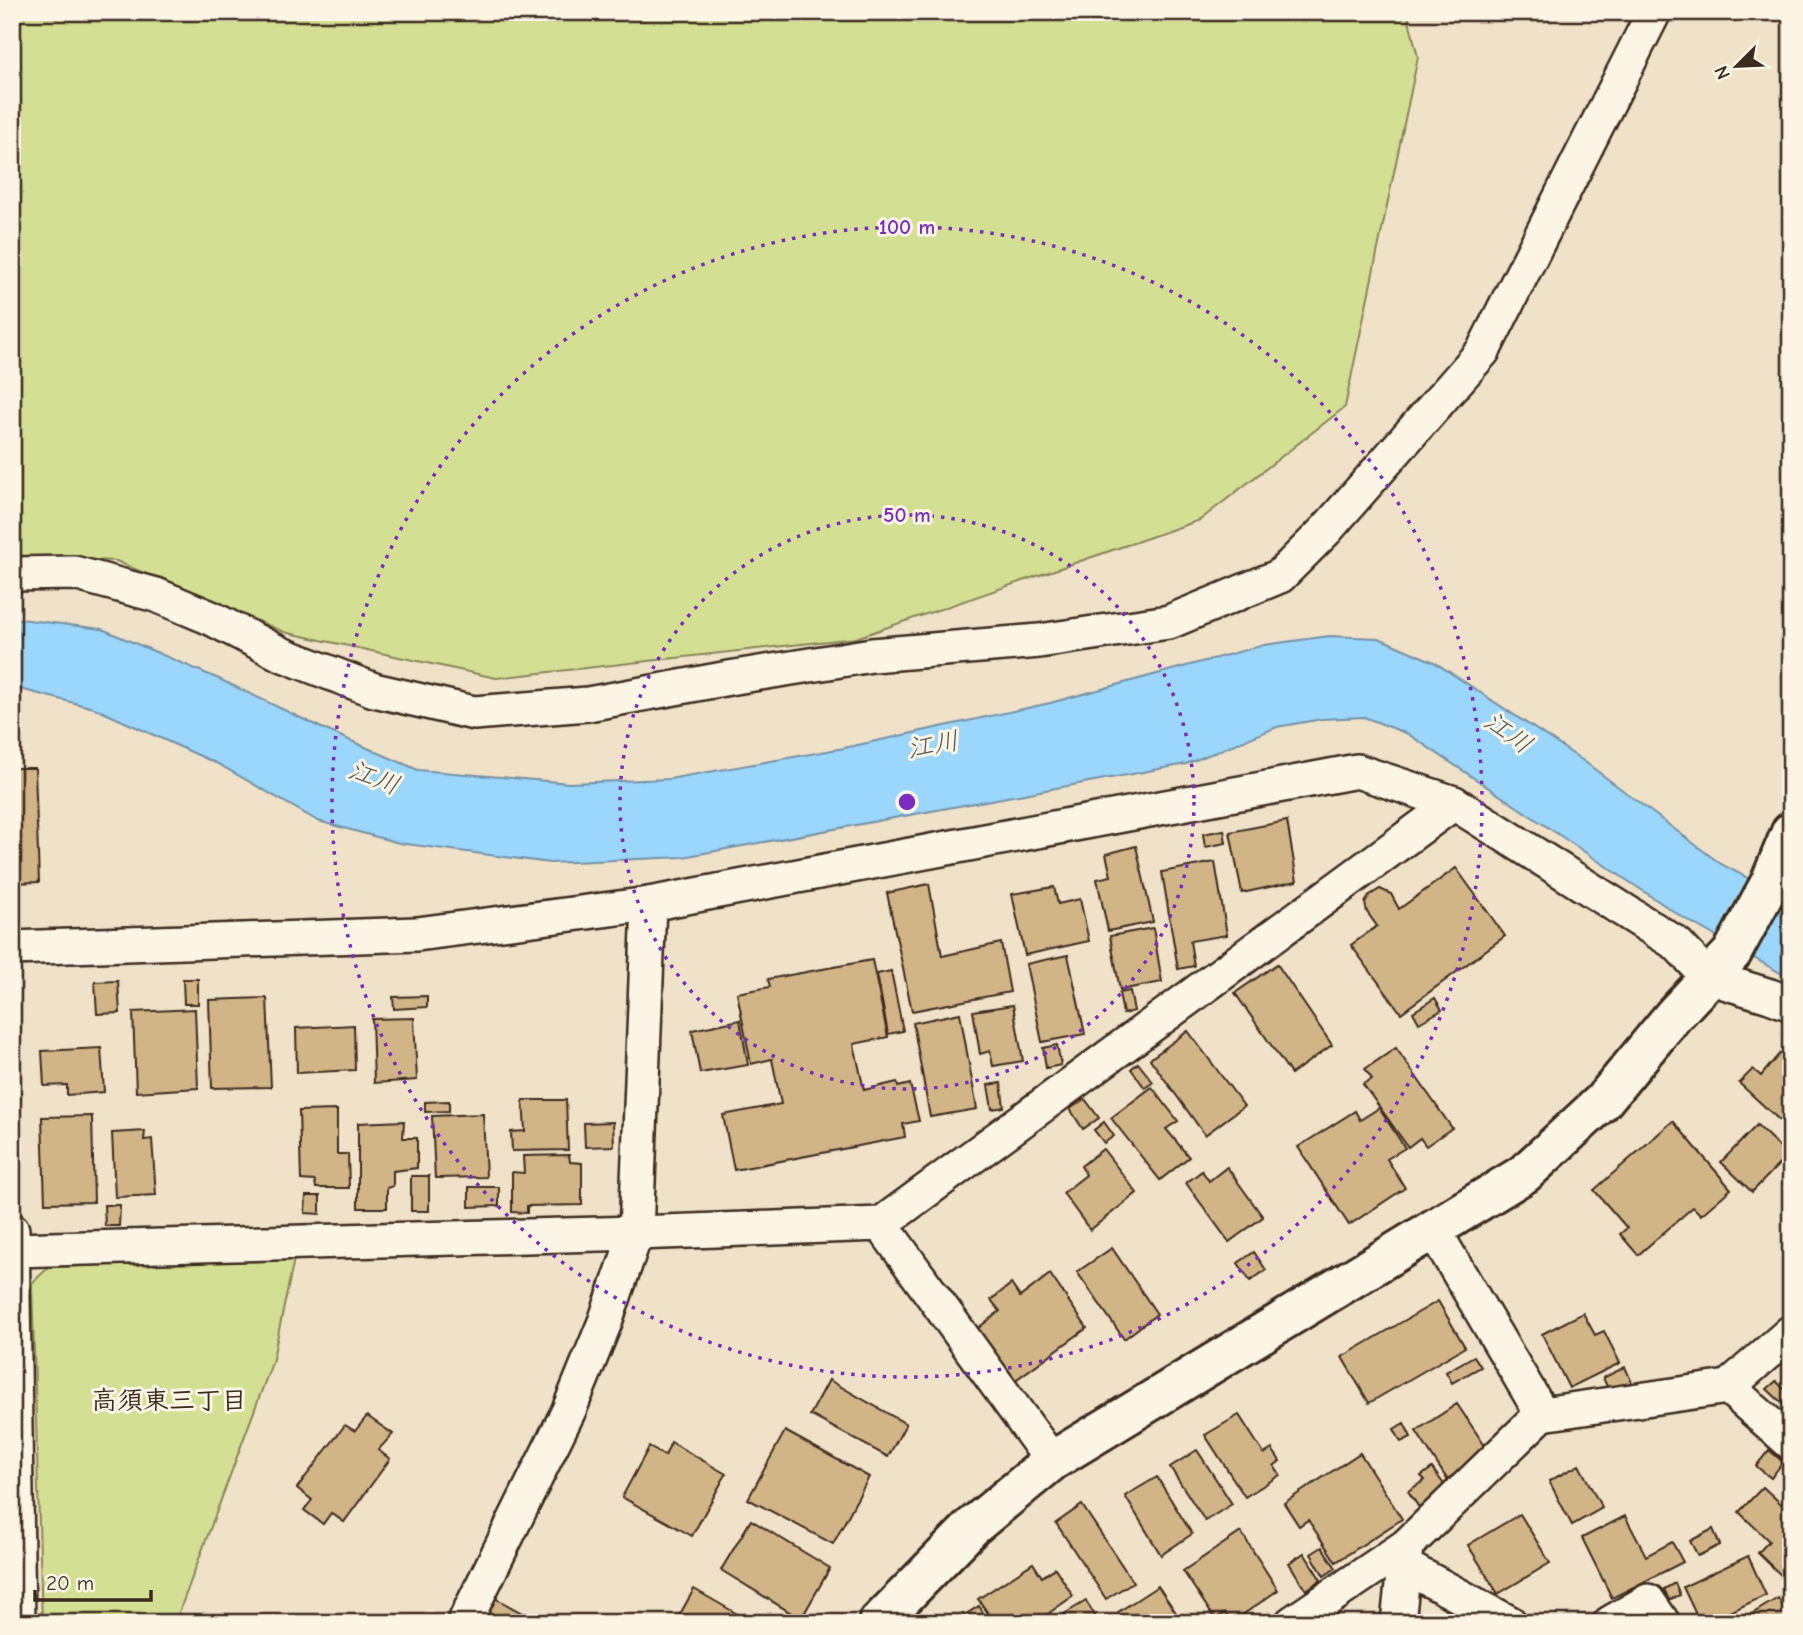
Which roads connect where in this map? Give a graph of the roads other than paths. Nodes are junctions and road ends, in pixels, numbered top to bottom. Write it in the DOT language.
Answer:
graph roads {
  1 [pos="1654,12"];
  2 [pos="12,574"];
  3 [pos="1454,803"];
  4 [pos="1791,832"];
  5 [pos="1778,882"];
  6 [pos="649,904"];
  7 [pos="12,948"];
  8 [pos="1720,965"];
  9 [pos="1791,1004"];
  10 [pos="881,1224"];
  11 [pos="12,1228"];
  12 [pos="1433,1230"];
  13 [pos="635,1233"];
  14 [pos="12,1250"];
  15 [pos="1791,1332"];
  16 [pos="1728,1387"];
  17 [pos="1542,1413"];
  18 [pos="1791,1443"];
  19 [pos="1052,1461"];
  20 [pos="1405,1556"];
  21 [pos="883,1621"];
  22 [pos="18,1623"];
  23 [pos="464,1623"];
  24 [pos="1292,1623"];
  25 [pos="1398,1623"];
  26 [pos="1510,1623"];
  27 [pos="1610,1623"];
  28 [pos="1663,1623"];
  1 -- 2 [label="street"];
  3 -- 6 [label="street"];
  3 -- 8 [label="street"];
  3 -- 10 [label="street"];
  4 -- 5 [label="street"];
  5 -- 8 [label="street"];
  6 -- 7 [label="street"];
  6 -- 13 [label="street"];
  8 -- 9 [label="street"];
  8 -- 12 [label="street"];
  10 -- 13 [label="street"];
  10 -- 19 [label="street"];
  11 -- 14 [label="street"];
  12 -- 17 [label="street"];
  12 -- 19 [label="street"];
  13 -- 14 [label="street"];
  13 -- 23 [label="street"];
  14 -- 22 [label="street"];
  15 -- 16 [label="street"];
  16 -- 17 [label="street"];
  16 -- 18 [label="street"];
  17 -- 20 [label="street"];
  19 -- 21 [label="street"];
  20 -- 24 [label="street"];
  20 -- 25 [label="street"];
  20 -- 26 [label="street"];
  27 -- 28 [label="street"];
}
